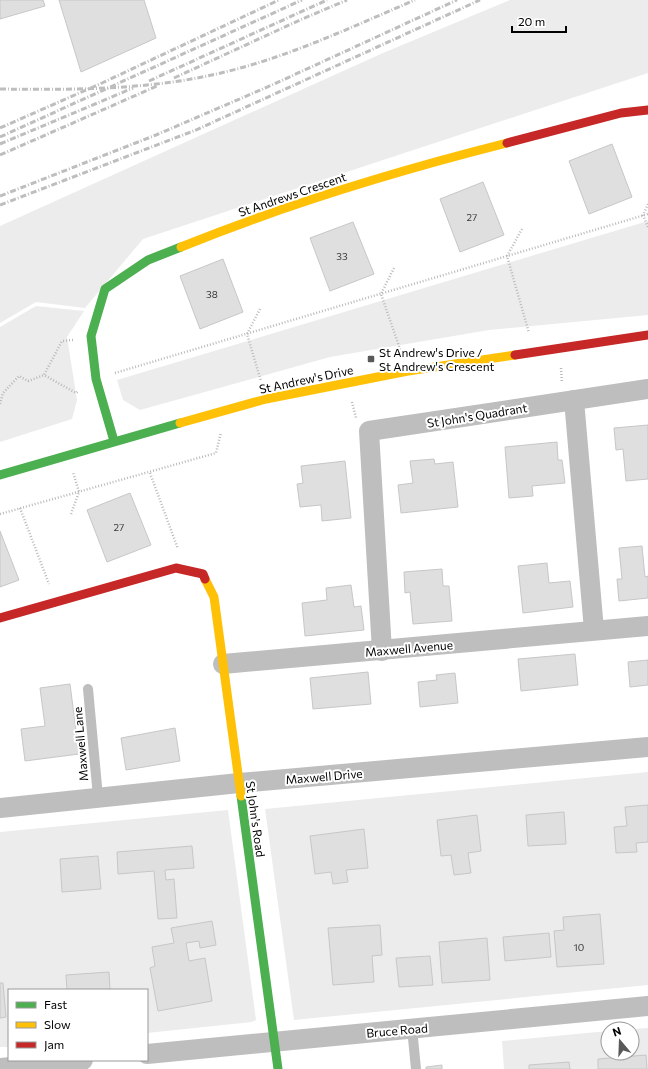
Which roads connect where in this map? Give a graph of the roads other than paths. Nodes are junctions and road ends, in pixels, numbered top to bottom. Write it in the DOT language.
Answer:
graph roads {
  1 [pos="648,110"];
  2 [pos="648,335"];
  3 [pos="648,389"];
  4 [pos="568,401"];
  5 [pos="114,440"];
  6 [pos="0,475"];
  7 [pos="0,618"];
  8 [pos="648,626"];
  9 [pos="594,630"];
  10 [pos="382,651"];
  11 [pos="223,664"];
  12 [pos="88,689"];
  13 [pos="648,747"];
  14 [pos="239,783"];
  15 [pos="98,797"];
  16 [pos="0,808"];
  17 [pos="648,1006"];
  18 [pos="412,1028"];
  19 [pos="274,1041"];
  20 [pos="148,1054"];
  21 [pos="73,1061"];
  22 [pos="0,1068"];
  23 [pos="278,1069"];
  24 [pos="416,1069"];
  1 -- 5 [label="street, St Andrews Crescent"];
  2 -- 5 [label="street, St Andrew's Drive"];
  3 -- 4 [label="street, St John's Quadrant"];
  4 -- 9 [label="street"];
  4 -- 10 [label="street, St John's Quadrant"];
  5 -- 6 [label="street, St Andrew's Drive"];
  7 -- 11 [label="street, St John's Road"];
  8 -- 9 [label="street, Maxwell Avenue"];
  9 -- 10 [label="street, Maxwell Avenue"];
  10 -- 11 [label="street, Maxwell Avenue"];
  11 -- 14 [label="street, St John's Road"];
  12 -- 15 [label="lane, Maxwell Lane"];
  13 -- 14 [label="street, Maxwell Drive"];
  14 -- 15 [label="street, Maxwell Drive"];
  14 -- 19 [label="street, St John's Road"];
  15 -- 16 [label="street, Maxwell Drive"];
  17 -- 18 [label="street, Bruce Road"];
  18 -- 19 [label="street, Bruce Road"];
  18 -- 24 [label="lane"];
  19 -- 20 [label="street, Bruce Road"];
  19 -- 23 [label="street, St John's Road"];
  21 -- 22 [label="street"];
}
